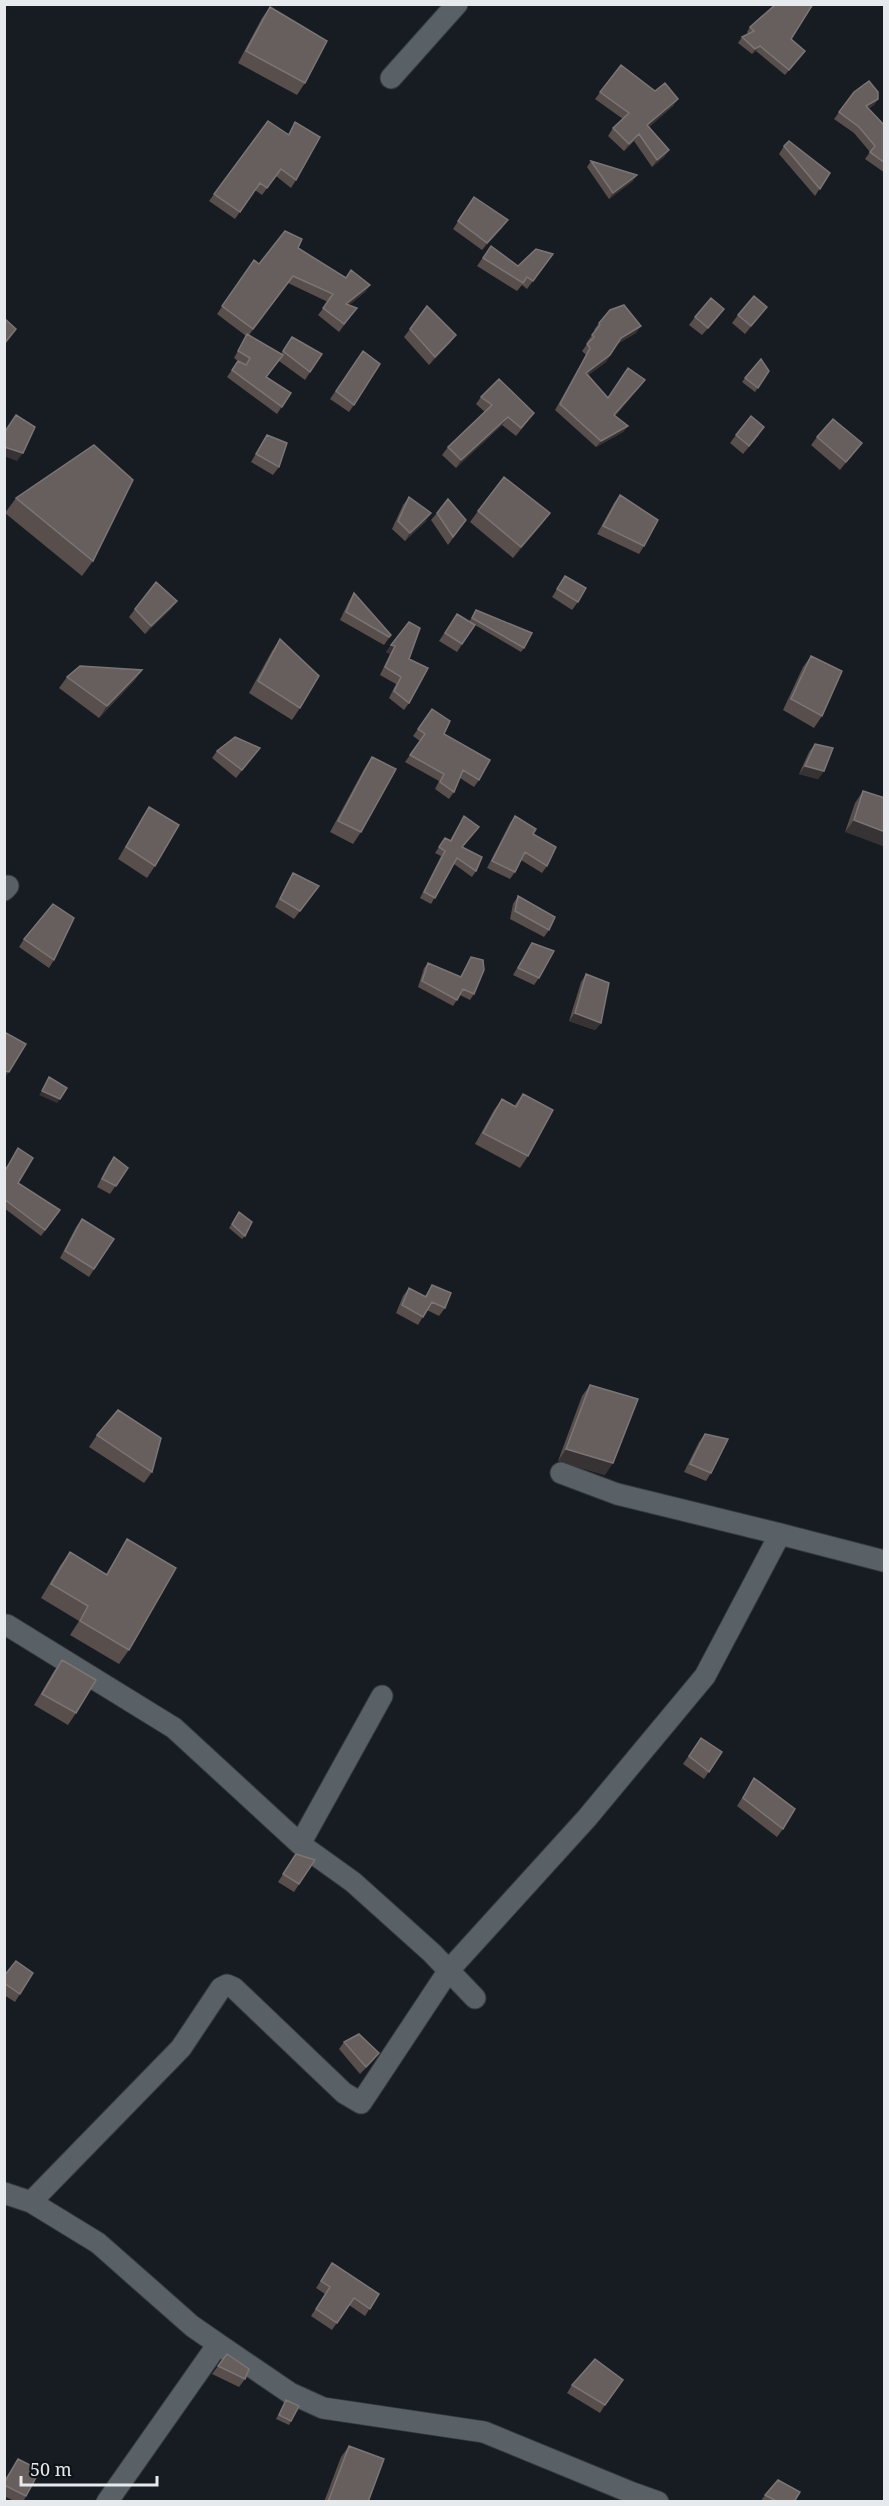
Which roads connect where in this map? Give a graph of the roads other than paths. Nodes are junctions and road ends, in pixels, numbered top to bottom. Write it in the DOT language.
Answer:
graph roads {
  1 [pos="457,4"];
  2 [pos="391,78"];
  3 [pos="561,1473"];
  4 [pos="780,1534"];
  5 [pos="885,1561"];
  6 [pos="5,1625"];
  7 [pos="382,1696"];
  8 [pos="300,1844"];
  9 [pos="449,1970"];
  10 [pos="475,1998"];
  11 [pos="4,2193"];
  12 [pos="31,2202"];
  13 [pos="218,2344"];
  14 [pos="107,2502"];
  15 [pos="658,2502"];
  1 -- 2 [label="street"];
  3 -- 4 [label="street"];
  4 -- 5 [label="street"];
  4 -- 9 [label="street"];
  6 -- 8 [label="street"];
  7 -- 8 [label="street"];
  8 -- 9 [label="street"];
  9 -- 10 [label="street"];
  9 -- 12 [label="street"];
  11 -- 12 [label="street"];
  12 -- 13 [label="street"];
  13 -- 14 [label="street"];
  13 -- 15 [label="street"];
}
